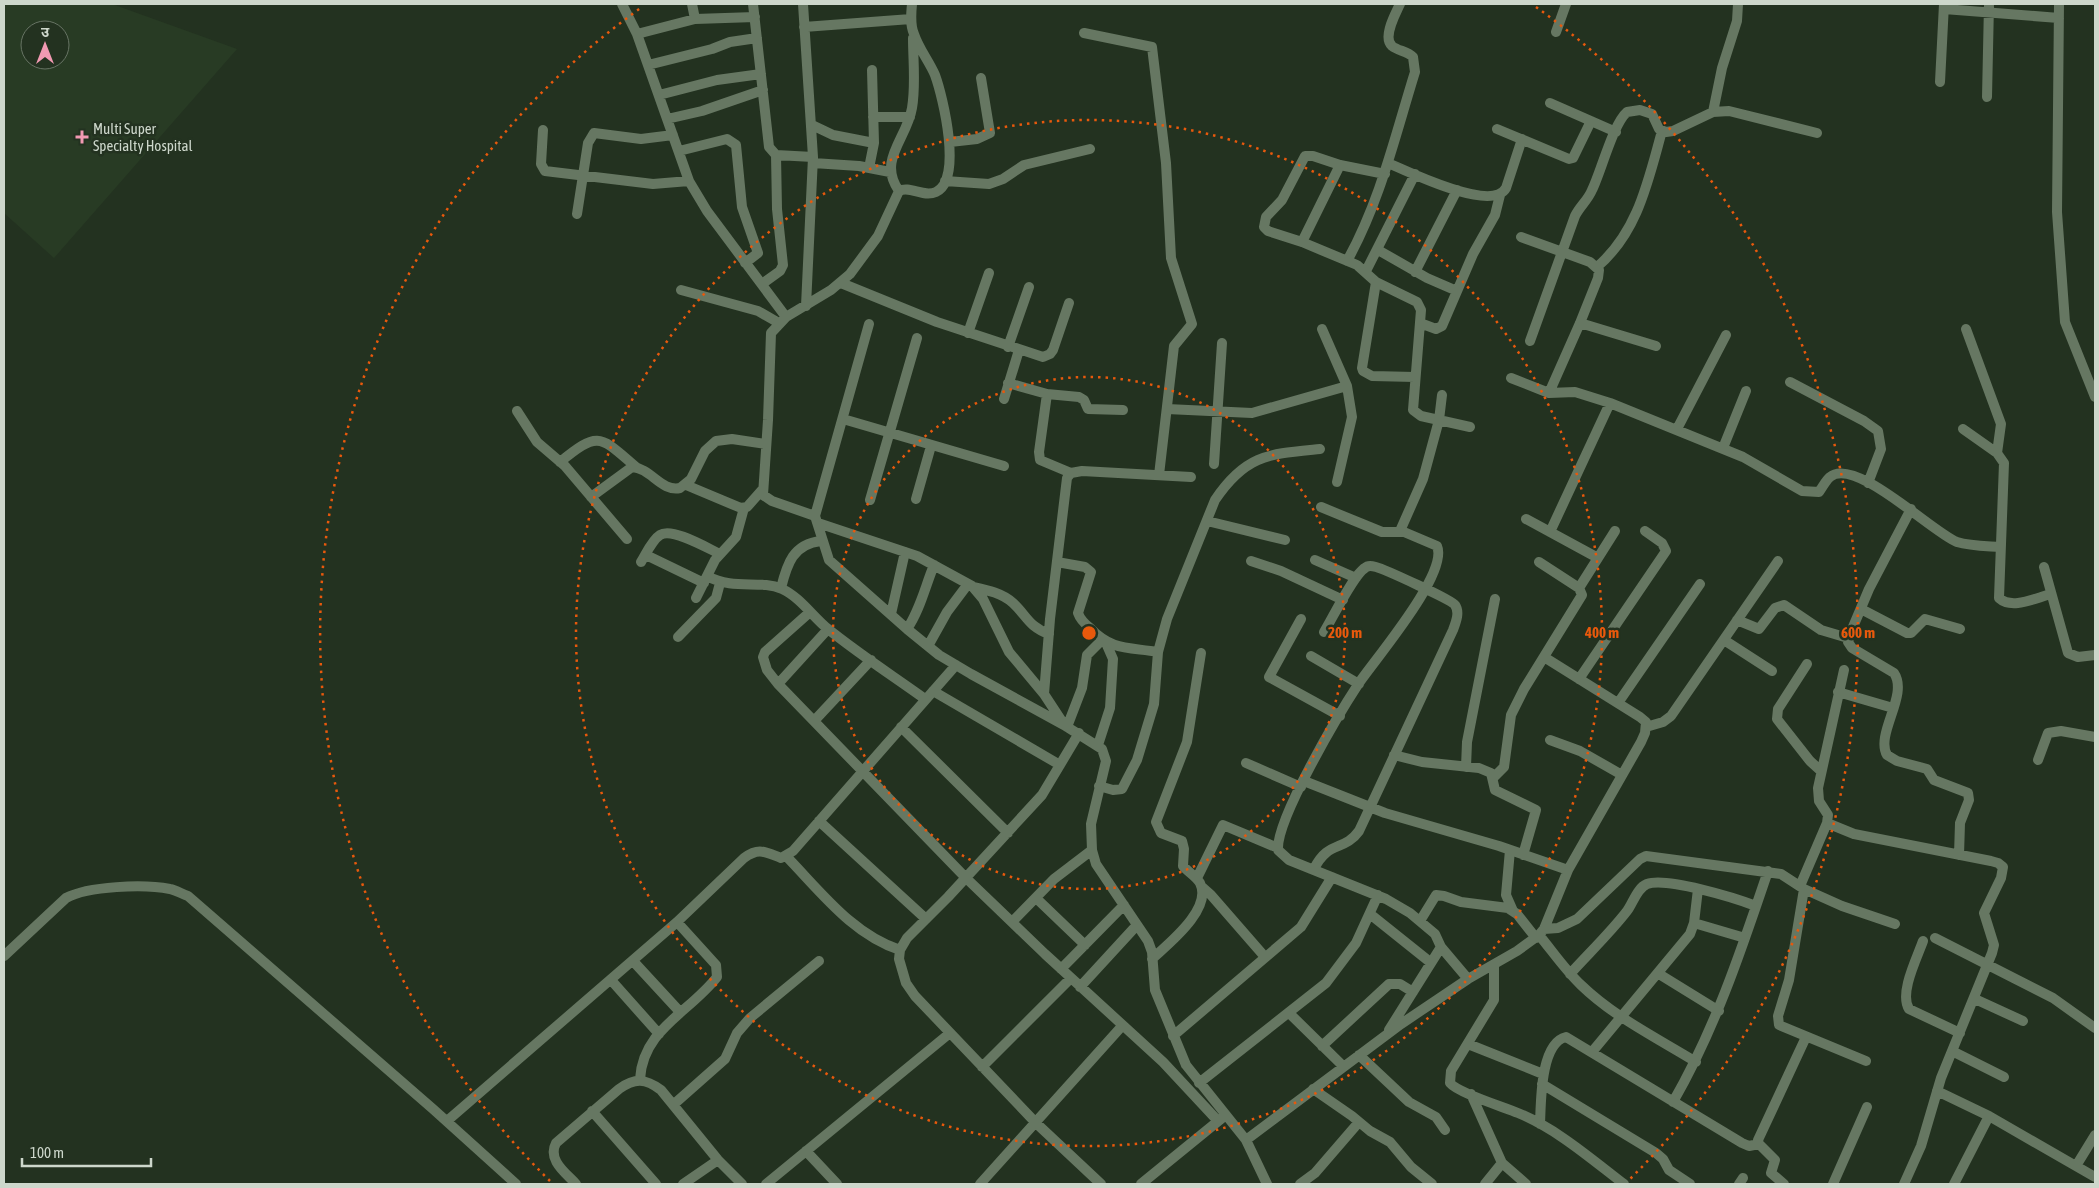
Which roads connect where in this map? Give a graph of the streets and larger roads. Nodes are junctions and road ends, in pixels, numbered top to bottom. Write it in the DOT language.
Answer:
graph roads {
  1 [pos="622,4"];
  2 [pos="692,4"];
  3 [pos="753,4"];
  4 [pos="803,4"];
  5 [pos="912,4"];
  6 [pos="1400,4"];
  7 [pos="1566,4"];
  8 [pos="1738,4"];
  9 [pos="2059,4"];
  10 [pos="1944,6"];
  11 [pos="1989,8"];
  12 [pos="755,17"];
  13 [pos="695,18"];
  14 [pos="2059,18"];
  15 [pos="911,19"];
  16 [pos="804,28"];
  17 [pos="913,32"];
  18 [pos="1556,32"];
  19 [pos="1084,33"];
  20 [pos="637,34"];
  21 [pos="757,38"];
  22 [pos="648,65"];
  23 [pos="872,70"];
  24 [pos="761,74"];
  25 [pos="981,78"];
  26 [pos="1940,82"];
  27 [pos="763,90"];
  28 [pos="659,95"];
  29 [pos="1987,97"];
  30 [pos="1550,103"];
  31 [pos="1713,112"];
  32 [pos="873,117"];
  33 [pos="910,118"];
  34 [pos="668,119"];
  35 [pos="1591,121"];
  36 [pos="812,125"];
  37 [pos="1497,128"];
  38 [pos="543,130"];
  39 [pos="1662,131"];
  40 [pos="1616,132"];
  41 [pos="1817,133"];
  42 [pos="673,135"];
  43 [pos="1522,140"];
  44 [pos="950,142"];
  45 [pos="874,143"];
  46 [pos="1090,149"];
  47 [pos="679,151"];
  48 [pos="776,155"];
  49 [pos="813,160"];
  50 [pos="1340,165"];
  51 [pos="869,168"];
  52 [pos="1386,168"];
  53 [pos="890,172"];
  54 [pos="1415,174"];
  55 [pos="584,176"];
  56 [pos="945,181"];
  57 [pos="689,182"];
  58 [pos="898,190"];
  59 [pos="1457,190"];
  60 [pos="1500,195"];
  61 [pos="577,214"];
  62 [pos="1521,237"];
  63 [pos="1302,242"];
  64 [pos="1378,250"];
  65 [pos="1560,252"];
  66 [pos="1347,261"];
  67 [pos="745,263"];
  68 [pos="1597,267"];
  69 [pos="1366,271"];
  70 [pos="1415,272"];
  71 [pos="989,273"];
  72 [pos="1376,282"];
  73 [pos="841,283"];
  74 [pos="762,284"];
  75 [pos="1029,287"];
  76 [pos="681,290"];
  77 [pos="1457,291"];
  78 [pos="1069,303"];
  79 [pos="806,306"];
  80 [pos="783,320"];
  81 [pos="1420,323"];
  82 [pos="1580,323"];
  83 [pos="869,324"];
  84 [pos="1322,329"];
  85 [pos="1966,329"];
  86 [pos="968,333"];
  87 [pos="1726,335"];
  88 [pos="917,338"];
  89 [pos="1530,341"];
  90 [pos="1222,343"];
  91 [pos="1656,346"];
  92 [pos="1008,347"];
  93 [pos="1019,350"];
  94 [pos="1415,377"];
  95 [pos="1511,378"];
  96 [pos="1790,382"];
  97 [pos="1008,383"];
  98 [pos="1346,386"];
  99 [pos="1746,391"];
  100 [pos="1549,393"];
  101 [pos="1048,394"];
  102 [pos="1442,395"];
  103 [pos="2095,397"];
  104 [pos="1004,399"];
  105 [pos="1610,403"];
  106 [pos="1167,409"];
  107 [pos="1123,410"];
  108 [pos="517,411"];
  109 [pos="1218,412"];
  110 [pos="844,419"];
  111 [pos="1439,420"];
  112 [pos="1470,427"];
  113 [pos="1677,429"];
  114 [pos="1963,430"];
  115 [pos="891,433"];
  116 [pos="766,444"];
  117 [pos="931,446"];
  118 [pos="1723,448"];
  119 [pos="1320,449"];
  120 [pos="1997,453"];
  121 [pos="560,462"];
  122 [pos="1214,464"];
  123 [pos="1004,466"];
  124 [pos="636,467"];
  125 [pos="1071,473"];
  126 [pos="1159,475"];
  127 [pos="1191,477"];
  128 [pos="1337,482"];
  129 [pos="1868,483"];
  130 [pos="686,484"];
  131 [pos="762,490"];
  132 [pos="591,497"];
  133 [pos="916,499"];
  134 [pos="870,500"];
  135 [pos="1321,507"];
  136 [pos="744,508"];
  137 [pos="1911,510"];
  138 [pos="1526,519"];
  139 [pos="817,520"];
  140 [pos="1207,521"];
  141 [pos="1615,530"];
  142 [pos="1645,531"];
  143 [pos="1400,532"];
  144 [pos="1550,532"];
  145 [pos="627,539"];
  146 [pos="1285,540"];
  147 [pos="821,541"];
  148 [pos="2000,547"];
  149 [pos="905,552"];
  150 [pos="720,554"];
  151 [pos="1598,558"];
  152 [pos="1315,560"];
  153 [pos="1251,561"];
  154 [pos="1778,561"];
  155 [pos="1057,562"];
  156 [pos="1540,562"];
  157 [pos="934,565"];
  158 [pos="2044,567"];
  159 [pos="1356,578"];
  160 [pos="706,580"];
  161 [pos="720,583"];
  162 [pos="1700,584"];
  163 [pos="970,585"];
  164 [pos="781,588"];
  165 [pos="1579,588"];
  166 [pos="1426,590"];
  167 [pos="2051,594"];
  168 [pos="696,598"];
  169 [pos="1343,600"];
  170 [pos="1495,600"];
  171 [pos="1861,609"];
  172 [pos="810,612"];
  173 [pos="891,614"];
  174 [pos="1301,619"];
  175 [pos="1737,620"];
  176 [pos="828,629"];
  177 [pos="907,629"];
  178 [pos="1960,629"];
  179 [pos="1324,632"];
  180 [pos="1048,634"];
  181 [pos="678,637"];
  182 [pos="1848,638"];
  183 [pos="1724,640"];
  184 [pos="1104,642"];
  185 [pos="928,646"];
  186 [pos="1158,652"];
  187 [pos="1201,653"];
  188 [pos="2095,654"];
  189 [pos="1311,656"];
  190 [pos="1544,657"];
  191 [pos="871,660"];
  192 [pos="1807,664"];
  193 [pos="956,665"];
  194 [pos="1844,670"];
  195 [pos="1772,671"];
  196 [pos="1579,679"];
  197 [pos="778,684"];
  198 [pos="1359,684"];
  199 [pos="933,691"];
  200 [pos="1838,692"];
  201 [pos="1044,694"];
  202 [pos="925,699"];
  203 [pos="1618,703"];
  204 [pos="1893,708"];
  205 [pos="1340,716"];
  206 [pos="814,721"];
  207 [pos="1066,726"];
  208 [pos="901,727"];
  209 [pos="1646,727"];
  210 [pos="1079,734"];
  211 [pos="2095,737"];
  212 [pos="1550,740"];
  213 [pos="1098,745"];
  214 [pos="1394,755"];
  215 [pos="2038,760"];
  216 [pos="1246,763"];
  217 [pos="1060,765"];
  218 [pos="1466,767"];
  219 [pos="863,771"];
  220 [pos="1821,771"];
  221 [pos="1622,775"];
  222 [pos="1494,778"];
  223 [pos="1302,784"];
  224 [pos="1099,786"];
  225 [pos="1370,807"];
  226 [pos="819,821"];
  227 [pos="1827,823"];
  228 [pos="1008,833"];
  229 [pos="1278,848"];
  230 [pos="1092,850"];
  231 [pos="1510,850"];
  232 [pos="1522,854"];
  233 [pos="1959,855"];
  234 [pos="786,856"];
  235 [pos="1314,869"];
  236 [pos="1568,870"];
  237 [pos="1768,871"];
  238 [pos="1332,876"];
  239 [pos="966,878"];
  240 [pos="1199,883"];
  241 [pos="1802,887"];
  242 [pos="1698,889"];
  243 [pos="1378,895"];
  244 [pos="1036,898"];
  245 [pos="1124,905"];
  246 [pos="1756,906"];
  247 [pos="1513,911"];
  248 [pos="1370,914"];
  249 [pos="926,919"];
  250 [pos="1420,921"];
  251 [pos="677,922"];
  252 [pos="1012,922"];
  253 [pos="1694,923"];
  254 [pos="1895,924"];
  255 [pos="1137,925"];
  256 [pos="1540,934"];
  257 [pos="1745,938"];
  258 [pos="1935,938"];
  259 [pos="1923,941"];
  260 [pos="1085,944"];
  261 [pos="1441,947"];
  262 [pos="900,950"];
  263 [pos="4,956"];
  264 [pos="1265,957"];
  265 [pos="1152,959"];
  266 [pos="633,961"];
  267 [pos="819,961"];
  268 [pos="1430,962"];
  269 [pos="1988,964"];
  270 [pos="1494,965"];
  271 [pos="1061,969"];
  272 [pos="1570,974"];
  273 [pos="1659,974"];
  274 [pos="1071,978"];
  275 [pos="1468,979"];
  276 [pos="611,980"];
  277 [pos="1080,987"];
  278 [pos="1412,992"];
  279 [pos="1974,999"];
  280 [pos="1719,1010"];
  281 [pos="680,1012"];
  282 [pos="1289,1013"];
  283 [pos="1622,1017"];
  284 [pos="2023,1021"];
  285 [pos="1122,1026"];
  286 [pos="2095,1028"];
  287 [pos="950,1033"];
  288 [pos="1960,1033"];
  289 [pos="659,1034"];
  290 [pos="1173,1036"];
  291 [pos="1384,1037"];
  292 [pos="1806,1037"];
  293 [pos="1468,1044"];
  294 [pos="1322,1046"];
  295 [pos="1952,1051"];
  296 [pos="1592,1052"];
  297 [pos="1359,1055"];
  298 [pos="1866,1061"];
  299 [pos="1696,1062"];
  300 [pos="1342,1066"];
  301 [pos="982,1067"];
  302 [pos="2004,1077"];
  303 [pos="640,1079"];
  304 [pos="1543,1079"];
  305 [pos="1199,1082"];
  306 [pos="1313,1089"];
  307 [pos="1937,1091"];
  308 [pos="1471,1094"];
  309 [pos="1673,1102"];
  310 [pos="673,1105"];
  311 [pos="1867,1107"];
  312 [pos="592,1111"];
  313 [pos="1988,1116"];
  314 [pos="1222,1118"];
  315 [pos="447,1121"];
  316 [pos="1359,1122"];
  317 [pos="1036,1123"];
  318 [pos="1540,1124"];
  319 [pos="1445,1130"];
  320 [pos="2095,1135"];
  321 [pos="1246,1140"];
  322 [pos="1758,1144"];
  323 [pos="806,1151"];
  324 [pos="718,1160"];
  325 [pos="1502,1163"];
  326 [pos="2076,1166"];
  327 [pos="2093,1176"];
  328 [pos="516,1184"];
  329 [pos="576,1184"];
  330 [pos="656,1184"];
  331 [pos="683,1184"];
  332 [pos="742,1184"];
  333 [pos="766,1184"];
  334 [pos="837,1184"];
  335 [pos="980,1184"];
  336 [pos="1101,1184"];
  337 [pos="1142,1184"];
  338 [pos="1267,1184"];
  339 [pos="1300,1184"];
  340 [pos="1432,1184"];
  341 [pos="1485,1184"];
  342 [pos="1526,1184"];
  343 [pos="1624,1184"];
  344 [pos="1690,1184"];
  345 [pos="1784,1184"];
  346 [pos="1833,1184"];
  347 [pos="1904,1184"];
  348 [pos="1954,1184"];
  349 [pos="2085,1184"];
  1 -- 20 [label="street"];
  2 -- 13 [label="street"];
  3 -- 12 [label="street"];
  4 -- 16 [label="street"];
  5 -- 15 [label="street"];
  6 -- 52 [label="street"];
  7 -- 18 [label="street"];
  8 -- 31 [label="street"];
  9 -- 14 [label="street"];
  10 -- 11 [label="street"];
  10 -- 26 [label="street"];
  11 -- 14 [label="street"];
  11 -- 29 [label="street"];
  12 -- 13 [label="street"];
  12 -- 21 [label="street"];
  13 -- 20 [label="street"];
  14 -- 103 [label="street"];
  15 -- 16 [label="street"];
  15 -- 17 [label="street"];
  16 -- 36 [label="street"];
  17 -- 33 [label="street"];
  17 -- 44 [label="street"];
  19 -- 106 [label="street"];
  20 -- 22 [label="street"];
  21 -- 22 [label="street"];
  21 -- 24 [label="street"];
  22 -- 28 [label="street"];
  23 -- 32 [label="street"];
  24 -- 27 [label="street"];
  24 -- 28 [label="street"];
  25 -- 44 [label="street"];
  27 -- 34 [label="street"];
  27 -- 48 [label="street"];
  28 -- 34 [label="street"];
  30 -- 35 [label="street"];
  31 -- 39 [label="street"];
  31 -- 41 [label="street"];
  32 -- 33 [label="street"];
  32 -- 45 [label="street"];
  33 -- 53 [label="street"];
  34 -- 42 [label="street"];
  35 -- 40 [label="street"];
  35 -- 43 [label="street"];
  36 -- 45 [label="street"];
  36 -- 49 [label="street"];
  37 -- 43 [label="street"];
  38 -- 55 [label="street"];
  39 -- 40 [label="street"];
  39 -- 68 [label="street"];
  40 -- 65 [label="street"];
  42 -- 47 [label="street"];
  42 -- 55 [label="street"];
  43 -- 60 [label="street"];
  44 -- 56 [label="street"];
  45 -- 51 [label="street"];
  46 -- 56 [label="street"];
  47 -- 57 [label="street"];
  47 -- 67 [label="street"];
  48 -- 49 [label="street"];
  48 -- 74 [label="street"];
  49 -- 51 [label="street"];
  49 -- 79 [label="street"];
  50 -- 52 [label="street"];
  50 -- 63 [label="street"];
  50 -- 63 [label="street"];
  51 -- 53 [label="street"];
  52 -- 54 [label="street"];
  52 -- 66 [label="street"];
  53 -- 58 [label="street"];
  54 -- 59 [label="street"];
  54 -- 64 [label="street"];
  55 -- 57 [label="street"];
  55 -- 61 [label="street"];
  56 -- 58 [label="street"];
  57 -- 67 [label="street"];
  58 -- 73 [label="street"];
  59 -- 60 [label="street"];
  59 -- 70 [label="street"];
  60 -- 77 [label="street"];
  62 -- 65 [label="street"];
  63 -- 66 [label="street"];
  64 -- 69 [label="street"];
  64 -- 70 [label="street"];
  65 -- 68 [label="street"];
  65 -- 89 [label="street"];
  66 -- 69 [label="street"];
  67 -- 74 [label="street"];
  68 -- 82 [label="street"];
  69 -- 72 [label="street"];
  70 -- 77 [label="street"];
  71 -- 86 [label="street"];
  72 -- 81 [label="street"];
  72 -- 94 [label="street"];
  73 -- 79 [label="street"];
  73 -- 86 [label="street"];
  74 -- 80 [label="street"];
  75 -- 92 [label="street"];
  76 -- 80 [label="street"];
  77 -- 81 [label="street"];
  78 -- 93 [label="street"];
  79 -- 80 [label="street"];
  80 -- 116 [label="street"];
  81 -- 94 [label="street"];
  82 -- 91 [label="street"];
  82 -- 100 [label="street"];
  83 -- 110 [label="street"];
  84 -- 98 [label="street"];
  85 -- 120 [label="street"];
  86 -- 92 [label="street"];
  87 -- 113 [label="street"];
  88 -- 115 [label="street"];
  90 -- 109 [label="street"];
  92 -- 93 [label="street"];
  93 -- 97 [label="street"];
  94 -- 111 [label="street"];
  95 -- 100 [label="street"];
  96 -- 129 [label="street"];
  97 -- 101 [label="street"];
  97 -- 104 [label="street"];
  98 -- 109 [label="street"];
  98 -- 128 [label="street"];
  99 -- 118 [label="street"];
  100 -- 105 [label="street"];
  101 -- 107 [label="street"];
  101 -- 125 [label="street"];
  102 -- 111 [label="street"];
  105 -- 113 [label="street"];
  105 -- 144 [label="street"];
  106 -- 109 [label="street"];
  106 -- 126 [label="street"];
  108 -- 121 [label="street"];
  109 -- 122 [label="street"];
  110 -- 115 [label="street"];
  110 -- 139 [label="street"];
  111 -- 112 [label="street"];
  111 -- 143 [label="street"];
  113 -- 118 [label="street"];
  114 -- 120 [label="street"];
  115 -- 117 [label="street"];
  115 -- 134 [label="street"];
  116 -- 130 [label="street"];
  116 -- 131 [label="street"];
  117 -- 123 [label="street"];
  117 -- 133 [label="street"];
  118 -- 129 [label="street"];
  119 -- 140 [label="street"];
  120 -- 148 [label="street"];
  121 -- 124 [label="street"];
  121 -- 132 [label="street"];
  124 -- 130 [label="street"];
  124 -- 132 [label="street"];
  125 -- 126 [label="street"];
  125 -- 155 [label="street"];
  126 -- 127 [label="street"];
  129 -- 137 [label="street"];
  130 -- 136 [label="street"];
  131 -- 136 [label="street"];
  131 -- 139 [label="street"];
  132 -- 145 [label="street"];
  135 -- 143 [label="street"];
  136 -- 150 [label="street"];
  137 -- 148 [label="street"];
  137 -- 171 [label="street"];
  138 -- 144 [label="street"];
  139 -- 147 [label="street"];
  139 -- 149 [label="street"];
  140 -- 146 [label="street"];
  140 -- 186 [label="street"];
  141 -- 151 [label="street"];
  142 -- 196 [label="street"];
  143 -- 166 [label="street"];
  144 -- 151 [label="street"];
  147 -- 164 [label="street"];
  147 -- 173 [label="street"];
  148 -- 167 [label="street"];
  149 -- 157 [label="street"];
  149 -- 173 [label="street"];
  150 -- 160 [label="street"];
  150 -- 160 [label="street"];
  151 -- 165 [label="street"];
  152 -- 159 [label="street"];
  153 -- 169 [label="street"];
  154 -- 175 [label="street"];
  155 -- 180 [label="street"];
  155 -- 184 [label="street"];
  156 -- 165 [label="street"];
  157 -- 163 [label="street"];
  157 -- 177 [label="street"];
  158 -- 167 [label="street"];
  159 -- 166 [label="street"];
  159 -- 169 [label="street"];
  160 -- 161 [label="street"];
  160 -- 168 [label="street"];
  161 -- 164 [label="street"];
  161 -- 181 [label="street"];
  162 -- 203 [label="street"];
  163 -- 180 [label="street"];
  163 -- 185 [label="street"];
  163 -- 201 [label="street"];
  164 -- 172 [label="street"];
  165 -- 190 [label="street"];
  166 -- 198 [label="street"];
  166 -- 214 [label="street"];
  167 -- 188 [label="street"];
  169 -- 179 [label="street"];
  170 -- 218 [label="street"];
  171 -- 178 [label="street"];
  171 -- 182 [label="street"];
  172 -- 176 [label="street"];
  172 -- 197 [label="street"];
  173 -- 177 [label="street"];
  174 -- 205 [label="street"];
  175 -- 182 [label="street"];
  175 -- 183 [label="street"];
  176 -- 191 [label="street"];
  176 -- 197 [label="street"];
  177 -- 185 [label="street"];
  180 -- 201 [label="street"];
  182 -- 204 [label="street"];
  183 -- 195 [label="street"];
  183 -- 209 [label="street"];
  184 -- 186 [label="street"];
  184 -- 207 [label="street"];
  184 -- 213 [label="street"];
  185 -- 193 [label="street"];
  186 -- 224 [label="street"];
  187 -- 240 [label="street"];
  189 -- 198 [label="street"];
  190 -- 196 [label="street"];
  190 -- 222 [label="street"];
  191 -- 202 [label="street"];
  191 -- 206 [label="street"];
  192 -- 220 [label="street"];
  193 -- 199 [label="street"];
  193 -- 207 [label="street"];
  194 -- 200 [label="street"];
  196 -- 203 [label="street"];
  197 -- 206 [label="street"];
  198 -- 205 [label="street"];
  199 -- 202 [label="street"];
  199 -- 217 [label="street"];
  200 -- 204 [label="street"];
  200 -- 220 [label="street"];
  201 -- 207 [label="street"];
  202 -- 208 [label="street"];
  203 -- 209 [label="street"];
  204 -- 233 [label="street"];
  205 -- 223 [label="street"];
  206 -- 219 [label="street"];
  207 -- 210 [label="street"];
  208 -- 219 [label="street"];
  208 -- 228 [label="street"];
  209 -- 221 [label="street"];
  210 -- 213 [label="street"];
  210 -- 217 [label="street"];
  211 -- 215 [label="street"];
  212 -- 221 [label="street"];
  213 -- 224 [label="street"];
  214 -- 218 [label="street"];
  214 -- 225 [label="street"];
  216 -- 223 [label="street"];
  217 -- 228 [label="street"];
  218 -- 222 [label="street"];
  219 -- 226 [label="street"];
  219 -- 239 [label="street"];
  220 -- 227 [label="street"];
  221 -- 236 [label="street"];
  222 -- 232 [label="street"];
  223 -- 225 [label="street"];
  223 -- 229 [label="street"];
  224 -- 230 [label="street"];
  225 -- 231 [label="street"];
  225 -- 235 [label="street"];
  226 -- 234 [label="street"];
  226 -- 249 [label="street"];
  227 -- 233 [label="street"];
  227 -- 241 [label="street"];
  228 -- 239 [label="street"];
  229 -- 235 [label="street"];
  229 -- 240 [label="street"];
  230 -- 244 [label="street"];
  230 -- 245 [label="street"];
  231 -- 232 [label="street"];
  231 -- 247 [label="street"];
  232 -- 236 [label="street"];
  233 -- 269 [label="street"];
  234 -- 251 [label="street"];
  234 -- 262 [label="street"];
  235 -- 238 [label="street"];
  236 -- 256 [label="street"];
  237 -- 241 [label="street"];
  237 -- 246 [label="street"];
  237 -- 256 [label="street"];
  238 -- 243 [label="street"];
  238 -- 264 [label="street"];
  239 -- 249 [label="street"];
  239 -- 252 [label="street"];
  240 -- 264 [label="street"];
  240 -- 265 [label="street"];
  241 -- 254 [label="street"];
  241 -- 292 [label="street"];
  242 -- 246 [label="street"];
  242 -- 253 [label="street"];
  242 -- 272 [label="street"];
  243 -- 248 [label="street"];
  243 -- 250 [label="street"];
  244 -- 252 [label="street"];
  244 -- 260 [label="street"];
  245 -- 255 [label="street"];
  245 -- 260 [label="street"];
  246 -- 257 [label="street"];
  247 -- 250 [label="street"];
  247 -- 256 [label="street"];
  248 -- 268 [label="street"];
  248 -- 282 [label="street"];
  249 -- 262 [label="street"];
  250 -- 261 [label="street"];
  251 -- 266 [label="street"];
  251 -- 281 [label="street"];
  252 -- 271 [label="street"];
  253 -- 257 [label="street"];
  253 -- 273 [label="street"];
  255 -- 265 [label="street"];
  255 -- 277 [label="street"];
  256 -- 270 [label="street"];
  256 -- 272 [label="street"];
  257 -- 280 [label="street"];
  258 -- 269 [label="street"];
  259 -- 288 [label="street"];
  260 -- 271 [label="street"];
  261 -- 268 [label="street"];
  261 -- 275 [label="street"];
  262 -- 287 [label="street"];
  263 -- 315 [label="street"];
  264 -- 290 [label="street"];
  265 -- 290 [label="street"];
  266 -- 276 [label="street"];
  266 -- 281 [label="street"];
  267 -- 310 [label="street"];
  268 -- 278 [label="street"];
  269 -- 279 [label="street"];
  269 -- 286 [label="street"];
  270 -- 275 [label="street"];
  270 -- 293 [label="street"];
  271 -- 274 [label="street"];
  272 -- 283 [label="street"];
  273 -- 280 [label="street"];
  273 -- 283 [label="street"];
  274 -- 277 [label="street"];
  274 -- 301 [label="street"];
  275 -- 291 [label="street"];
  276 -- 289 [label="street"];
  276 -- 315 [label="street"];
  277 -- 285 [label="street"];
  278 -- 291 [label="street"];
  278 -- 294 [label="street"];
  279 -- 284 [label="street"];
  279 -- 288 [label="street"];
  280 -- 299 [label="street"];
  281 -- 289 [label="street"];
  282 -- 294 [label="street"];
  282 -- 305 [label="street"];
  283 -- 296 [label="street"];
  283 -- 299 [label="street"];
  285 -- 314 [label="street"];
  285 -- 317 [label="street"];
  287 -- 301 [label="street"];
  287 -- 323 [label="street"];
  288 -- 295 [label="street"];
  289 -- 303 [label="street"];
  290 -- 305 [label="street"];
  291 -- 297 [label="street"];
  292 -- 298 [label="street"];
  292 -- 322 [label="street"];
  293 -- 304 [label="street"];
  293 -- 308 [label="street"];
  294 -- 300 [label="street"];
  295 -- 302 [label="street"];
  295 -- 307 [label="street"];
  296 -- 304 [label="street"];
  296 -- 309 [label="street"];
  297 -- 300 [label="street"];
  297 -- 319 [label="street"];
  299 -- 309 [label="street"];
  300 -- 306 [label="street"];
  301 -- 317 [label="street"];
  303 -- 310 [label="street"];
  303 -- 312 [label="street"];
  304 -- 318 [label="street"];
  304 -- 344 [label="street"];
  305 -- 314 [label="street"];
  306 -- 316 [label="street"];
  306 -- 321 [label="street"];
  307 -- 313 [label="street"];
  307 -- 347 [label="street"];
  308 -- 318 [label="street"];
  308 -- 325 [label="street"];
  309 -- 322 [label="street"];
  310 -- 324 [label="street"];
  311 -- 346 [label="street"];
  312 -- 329 [label="street"];
  312 -- 330 [label="street"];
  313 -- 326 [label="street"];
  313 -- 348 [label="street"];
  314 -- 321 [label="street"];
  314 -- 337 [label="street"];
  315 -- 328 [label="street"];
  316 -- 339 [label="street"];
  316 -- 340 [label="street"];
  317 -- 335 [label="street"];
  317 -- 336 [label="street"];
  318 -- 343 [label="street"];
  320 -- 326 [label="street"];
  321 -- 338 [label="street"];
  322 -- 345 [label="street"];
  323 -- 333 [label="street"];
  323 -- 334 [label="street"];
  324 -- 331 [label="street"];
  324 -- 332 [label="street"];
  325 -- 341 [label="street"];
  325 -- 342 [label="street"];
  326 -- 327 [label="street"];
  327 -- 349 [label="street"];
}
